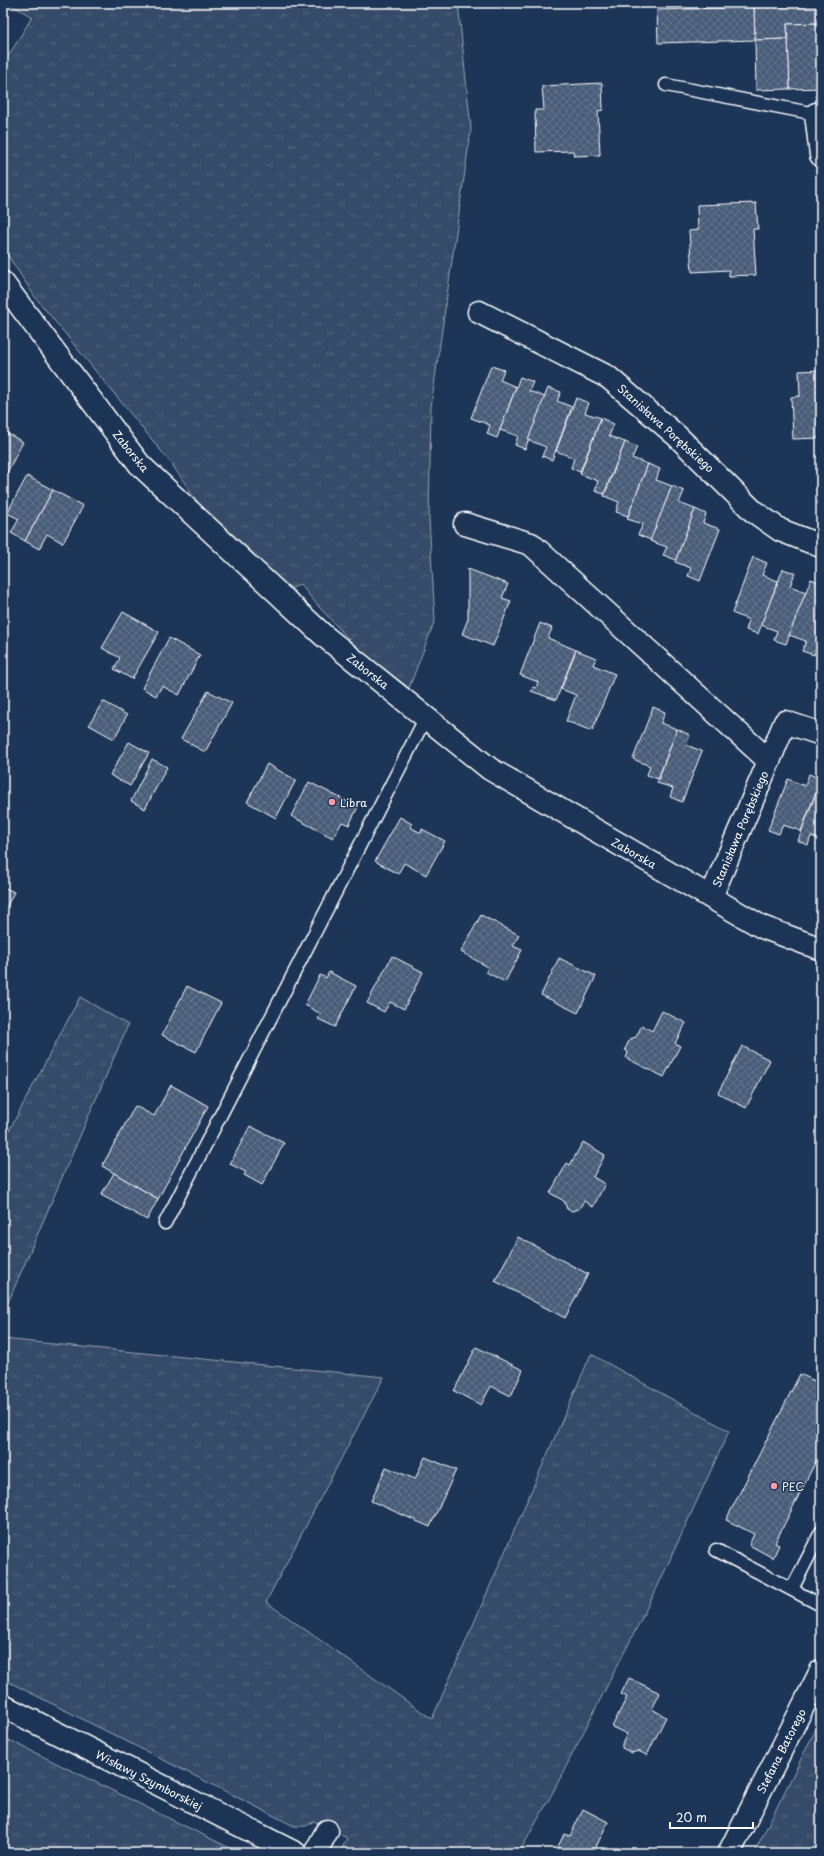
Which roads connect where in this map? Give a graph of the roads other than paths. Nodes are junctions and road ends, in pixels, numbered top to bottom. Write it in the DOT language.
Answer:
graph roads {
  1 [pos="666,85"];
  2 [pos="819,114"];
  3 [pos="821,155"];
  4 [pos="3,283"];
  5 [pos="479,312"];
  6 [pos="465,524"];
  7 [pos="821,546"];
  8 [pos="426,717"];
  9 [pos="821,734"];
  10 [pos="769,761"];
  11 [pos="711,898"];
  12 [pos="821,949"];
  13 [pos="165,1223"];
  14 [pos="821,1532"];
  15 [pos="716,1550"];
  16 [pos="792,1589"];
  17 [pos="821,1605"];
  18 [pos="821,1671"];
  19 [pos="3,1706"];
  20 [pos="327,1831"];
  21 [pos="295,1853"];
  22 [pos="315,1853"];
  23 [pos="729,1853"];
  1 -- 2 [label="lane"];
  2 -- 3 [label="street"];
  4 -- 8 [label="street, Zaborska"];
  5 -- 7 [label="street, Stanisława Porębskiego"];
  6 -- 10 [label="street, Stanisława Porębskiego"];
  8 -- 11 [label="street, Zaborska"];
  8 -- 13 [label="lane"];
  9 -- 10 [label="street, Stanisława Porębskiego"];
  10 -- 11 [label="street, Stanisława Porębskiego"];
  11 -- 12 [label="street, Zaborska"];
  14 -- 16 [label="lane"];
  15 -- 16 [label="lane"];
  16 -- 17 [label="lane"];
  18 -- 23 [label="street, Stefana Batorego"];
  19 -- 21 [label="street, Wisławy Szymborskiej"];
  20 -- 22 [label="street"];
}
